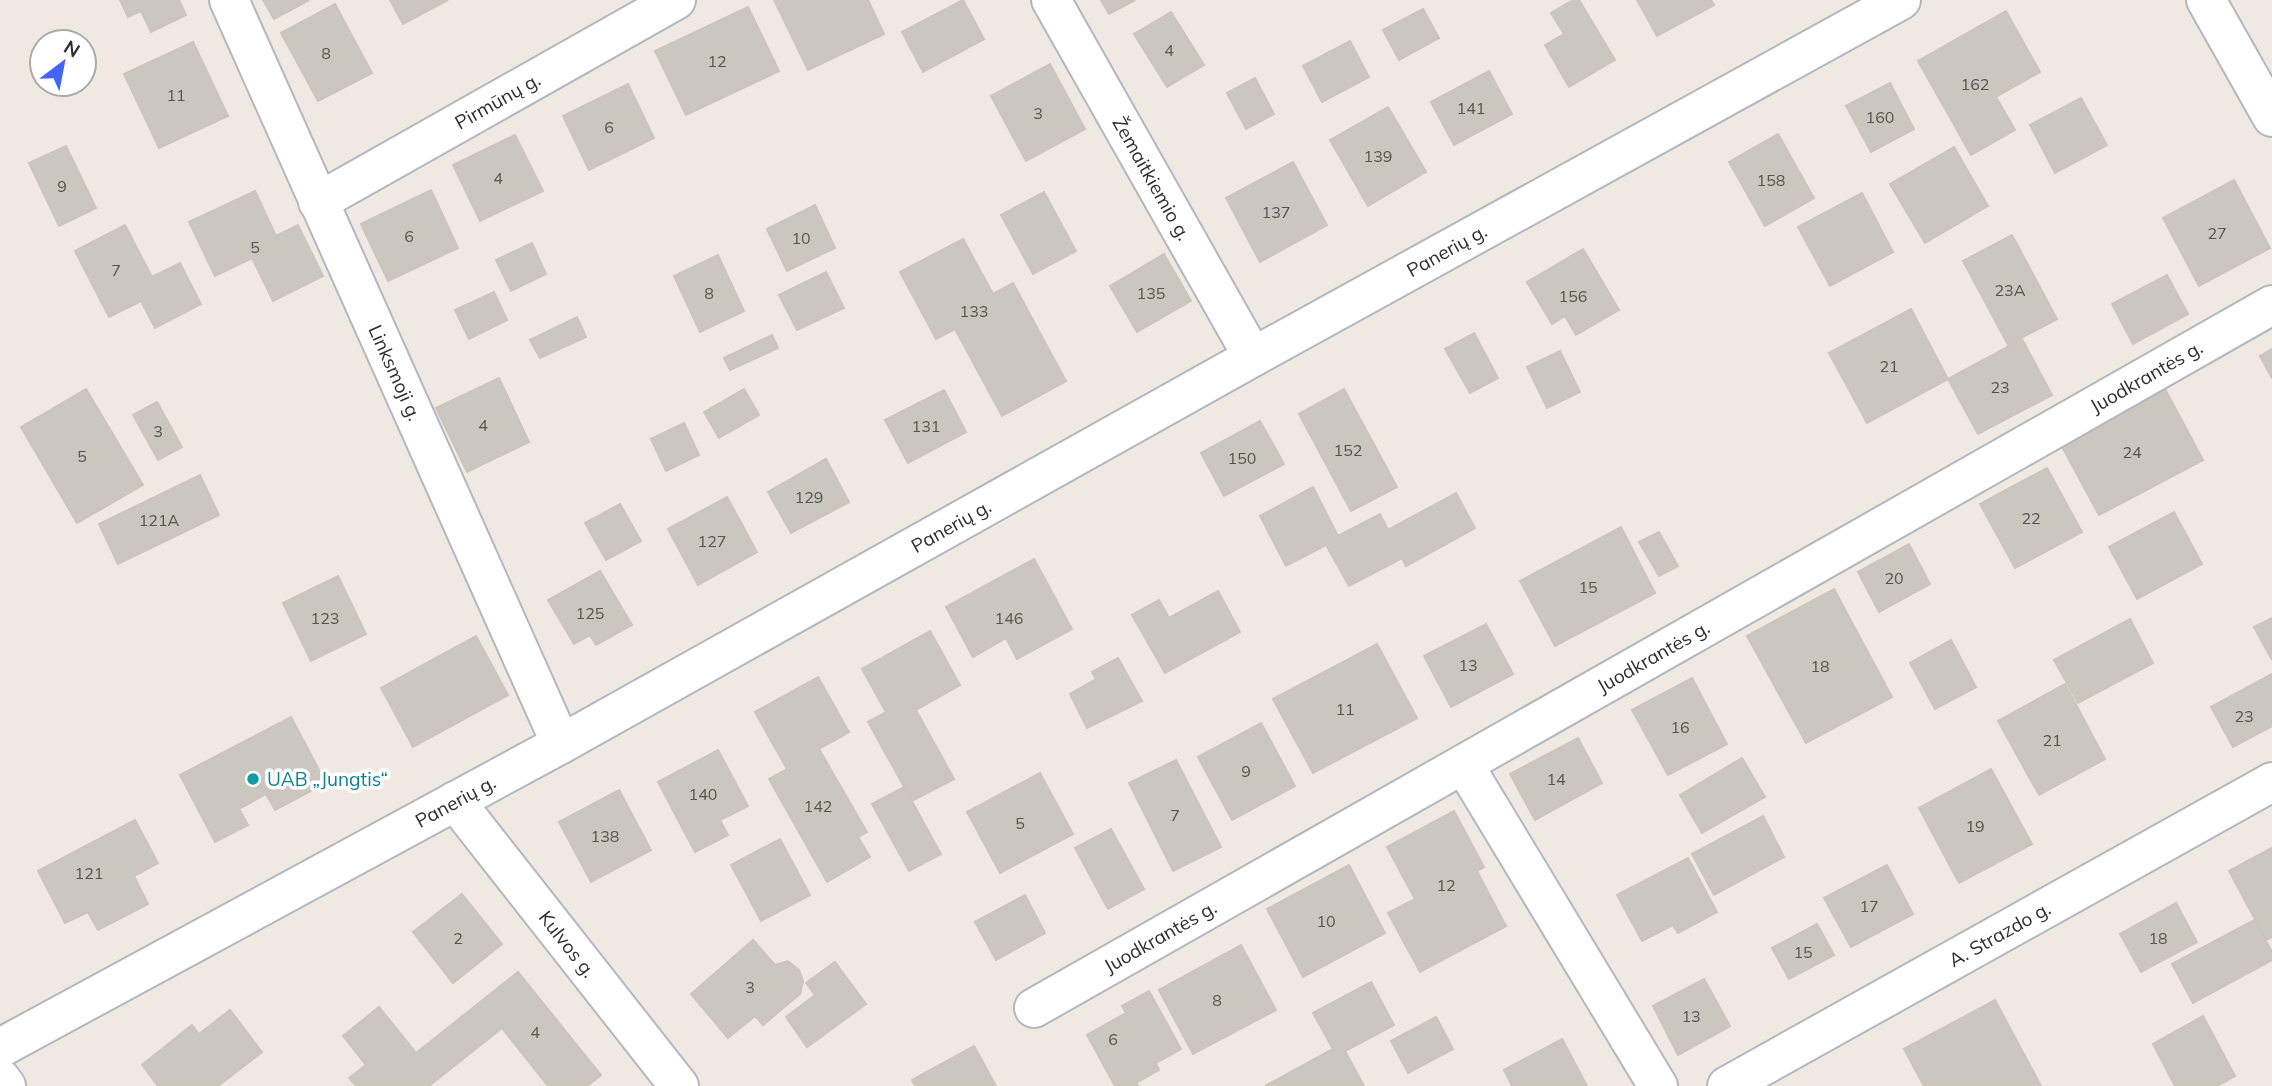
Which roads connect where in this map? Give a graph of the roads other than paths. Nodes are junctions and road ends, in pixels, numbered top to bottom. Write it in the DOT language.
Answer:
graph roads {
  1 [pos="229,0"];
  2 [pos="676,0"];
  3 [pos="1051,0"];
  4 [pos="1899,0"];
  5 [pos="2206,0"];
  6 [pos="2272,117"];
  7 [pos="318,202"];
  8 [pos="2272,305"];
  9 [pos="1253,357"];
  10 [pos="561,744"];
  11 [pos="1464,765"];
  12 [pos="2272,782"];
  13 [pos="455,801"];
  14 [pos="1034,1008"];
  15 [pos="0,1048"];
  16 [pos="0,1078"];
  17 [pos="6,1086"];
  18 [pos="679,1086"];
  19 [pos="1658,1086"];
  20 [pos="1727,1086"];
  1 -- 7 [label="street, Linksmoji g."];
  2 -- 7 [label="street, Pirmūnų g."];
  3 -- 9 [label="street, Žemaitkiemio g."];
  4 -- 9 [label="street, Panerių g."];
  5 -- 6 [label="street"];
  7 -- 10 [label="street, Linksmoji g."];
  8 -- 11 [label="street, Juodkrantės g."];
  9 -- 10 [label="street, Panerių g."];
  10 -- 13 [label="street, Panerių g."];
  11 -- 14 [label="street, Juodkrantės g."];
  11 -- 19 [label="street"];
  12 -- 20 [label="street, A. Strazdo g."];
  13 -- 15 [label="street, Panerių g."];
  13 -- 18 [label="street, Kulvos g."];
  16 -- 17 [label="street"];
}
